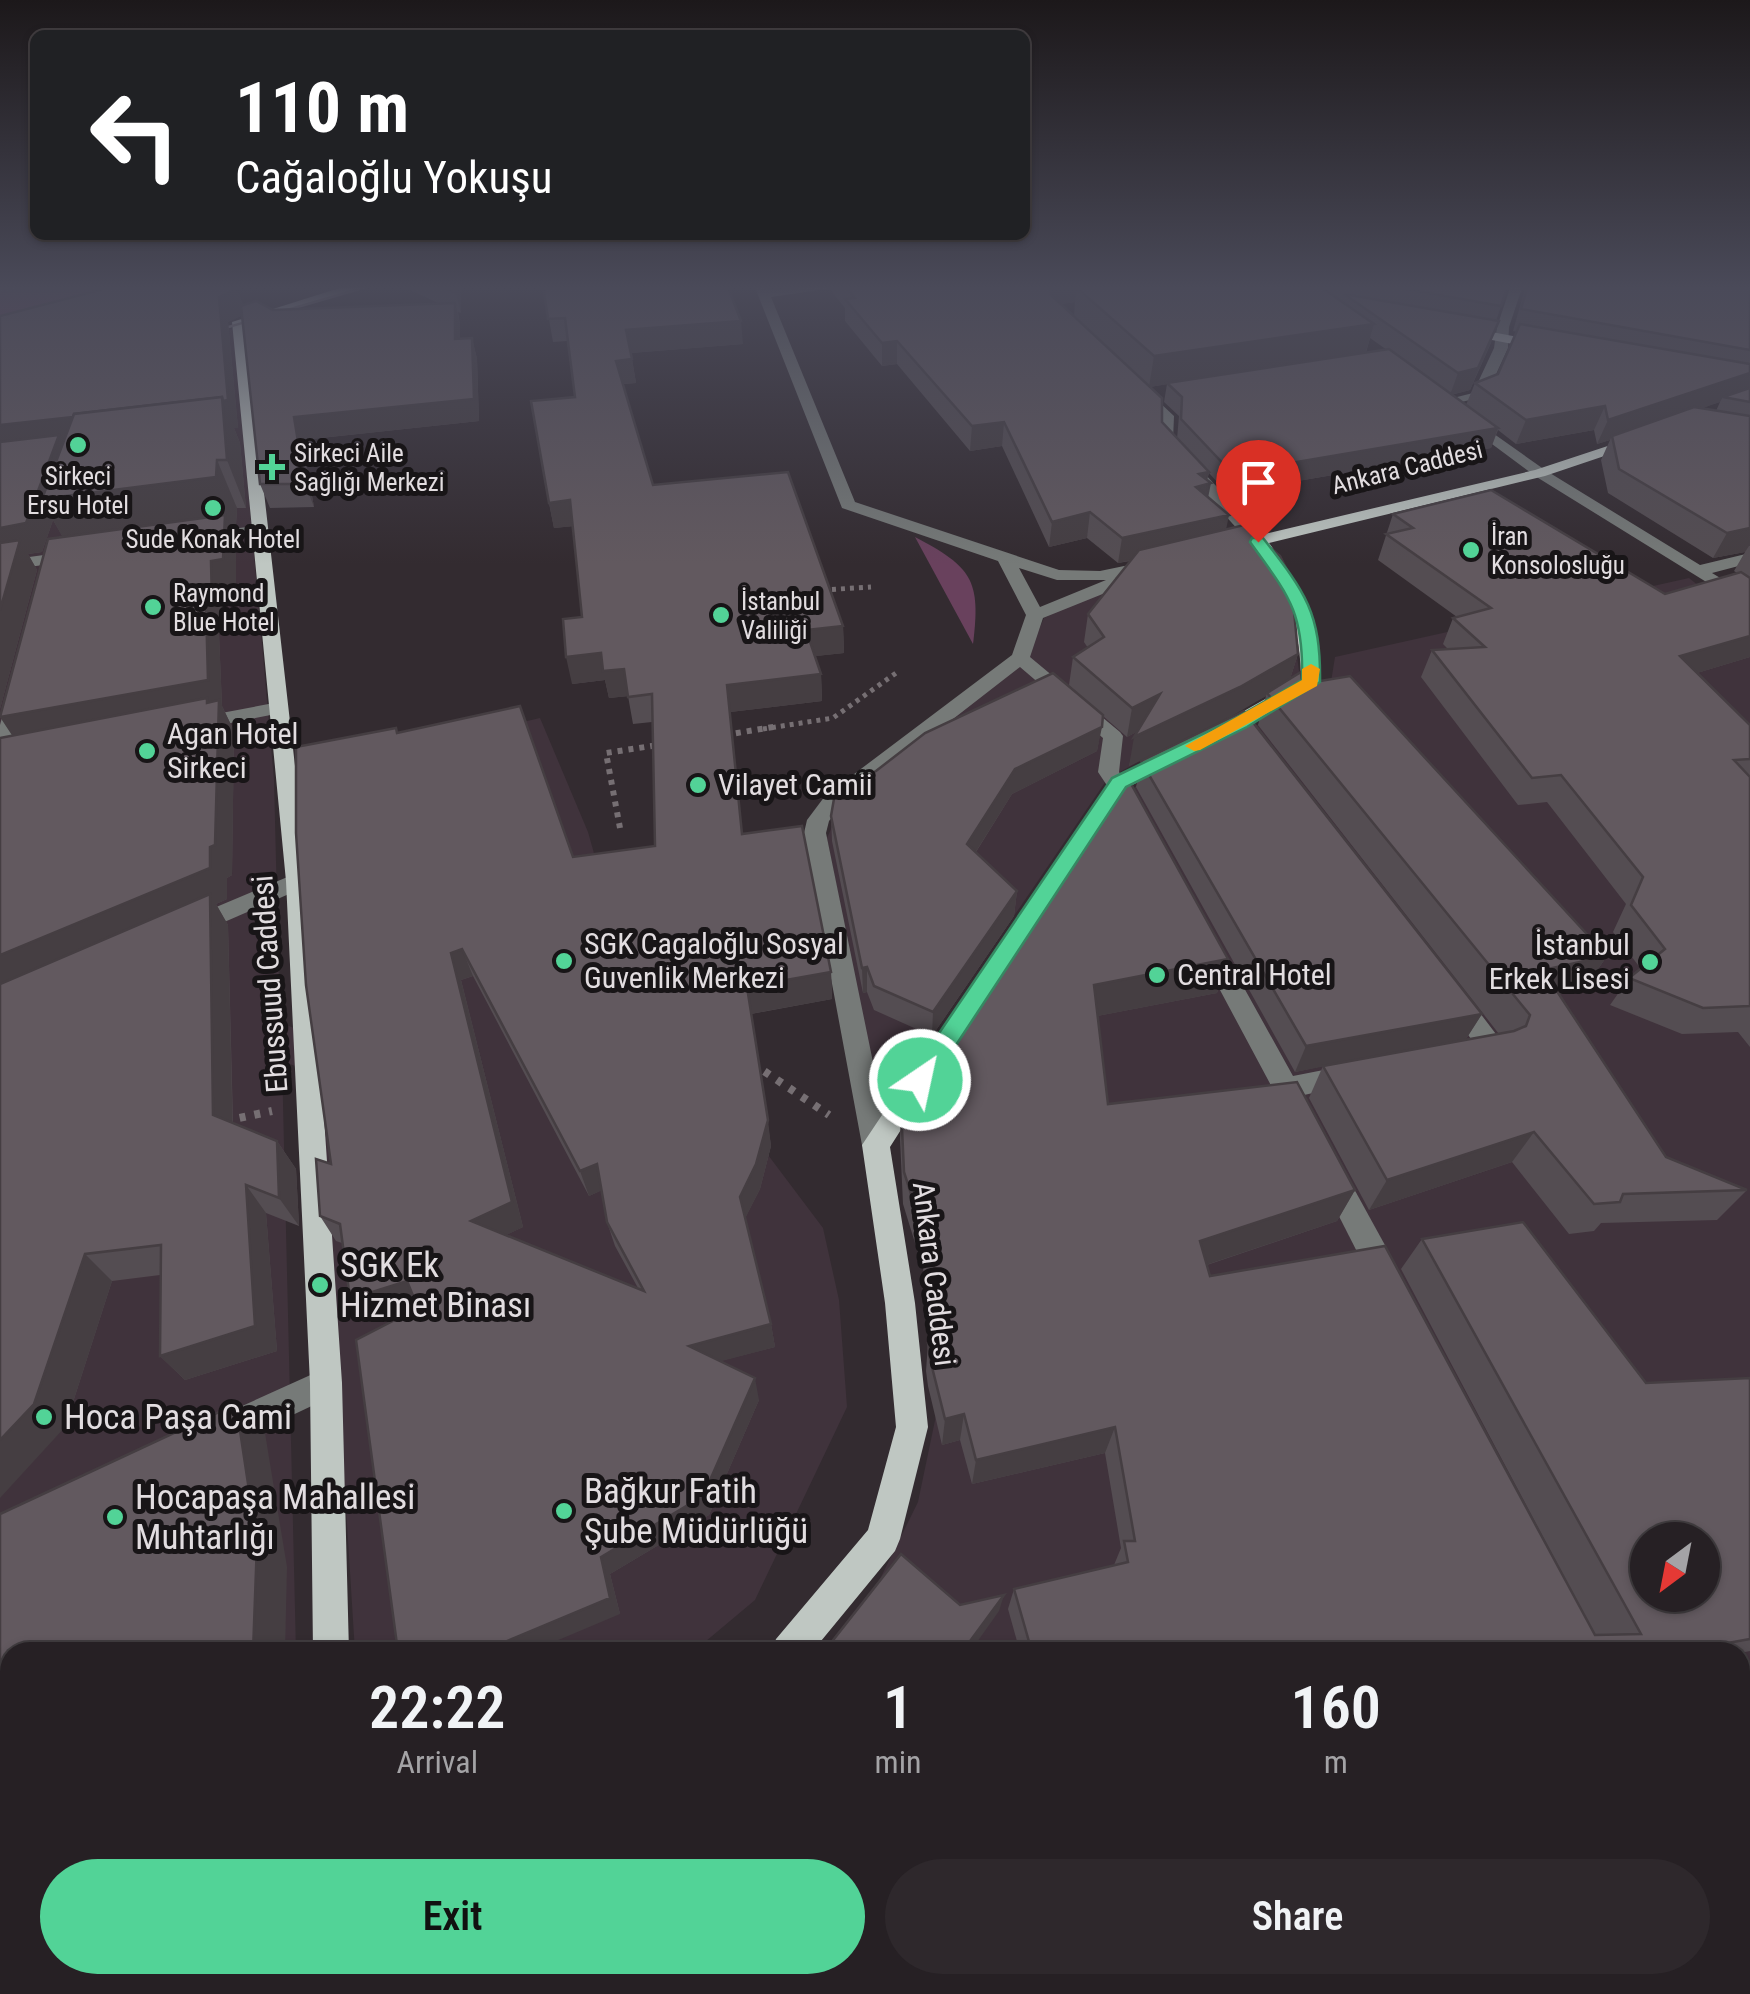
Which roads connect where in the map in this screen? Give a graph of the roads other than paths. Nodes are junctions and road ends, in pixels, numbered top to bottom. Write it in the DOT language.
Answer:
graph roads {
  1 [pos="245,378"];
  2 [pos="797,378"];
  3 [pos="1486,378"];
  4 [pos="1132,384"];
  5 [pos="1164,394"];
  6 [pos="1432,394"];
  7 [pos="1145,396"];
  8 [pos="1446,404"];
  9 [pos="252,434"];
  10 [pos="1648,436"];
  11 [pos="224,437"];
  12 [pos="1540,473"];
  13 [pos="261,530"];
  14 [pos="180,541"];
  15 [pos="1252,547"];
  16 [pos="89,554"];
  17 [pos="1004,558"];
  18 [pos="1750,558"];
  19 [pos="0,566"];
  20 [pos="1701,570"];
  21 [pos="1750,604"];
  22 [pos="1036,615"];
  23 [pos="1020,658"];
  24 [pos="20,687"];
  25 [pos="279,708"];
  26 [pos="175,728"];
  27 [pos="5,760"];
  28 [pos="1119,782"];
  29 [pos="1097,816"];
  30 [pos="1146,832"];
  31 [pos="296,881"];
  32 [pos="1193,917"];
  33 [pos="163,940"];
  34 [pos="1445,986"];
  35 [pos="1456,1056"];
  36 [pos="932,1063"];
  37 [pos="1380,1070"];
  38 [pos="1286,1088"];
  39 [pos="876,1146"];
  40 [pos="1398,1300"];
  41 [pos="326,1383"];
  42 [pos="188,1449"];
  43 [pos="331,1642"];
  44 [pos="796,1642"];
  1 -- 9 [label="main road, Ebussuud Caddesi"];
  2 -- 17 [label="street"];
  3 -- 8 [label="street"];
  4 -- 7 [label="street"];
  5 -- 7 [label="street"];
  6 -- 8 [label="street"];
  7 -- 15 [label="street"];
  8 -- 12 [label="street"];
  9 -- 11 [label="street"];
  9 -- 13 [label="main road, Ebussuud Caddesi"];
  10 -- 12 [label="main road, Ankara Caddesi"];
  12 -- 15 [label="main road, Ankara Caddesi"];
  12 -- 20 [label="street"];
  13 -- 14 [label="street"];
  13 -- 25 [label="main road, Ebussuud Caddesi"];
  15 -- 28 [label="main road"];
  16 -- 19 [label="street"];
  17 -- 22 [label="street"];
  17 -- 22 [label="street"];
  18 -- 20 [label="street"];
  20 -- 21 [label="street"];
  22 -- 23 [label="street"];
  23 -- 28 [label="street"];
  23 -- 39 [label="street, Ankara Caddesi"];
  24 -- 27 [label="street"];
  25 -- 26 [label="street"];
  25 -- 31 [label="main road, Ebussuud Caddesi"];
  28 -- 29 [label="main road"];
  28 -- 30 [label="street"];
  31 -- 33 [label="street"];
  31 -- 41 [label="main road, Ebussuud Caddesi"];
  32 -- 38 [label="street"];
  34 -- 35 [label="street"];
  36 -- 39 [label="main road"];
  37 -- 38 [label="street"];
  38 -- 40 [label="street"];
  39 -- 44 [label="main road, Ankara Caddesi"];
  41 -- 42 [label="street"];
  41 -- 43 [label="main road, Ebussuud Caddesi"];
}
